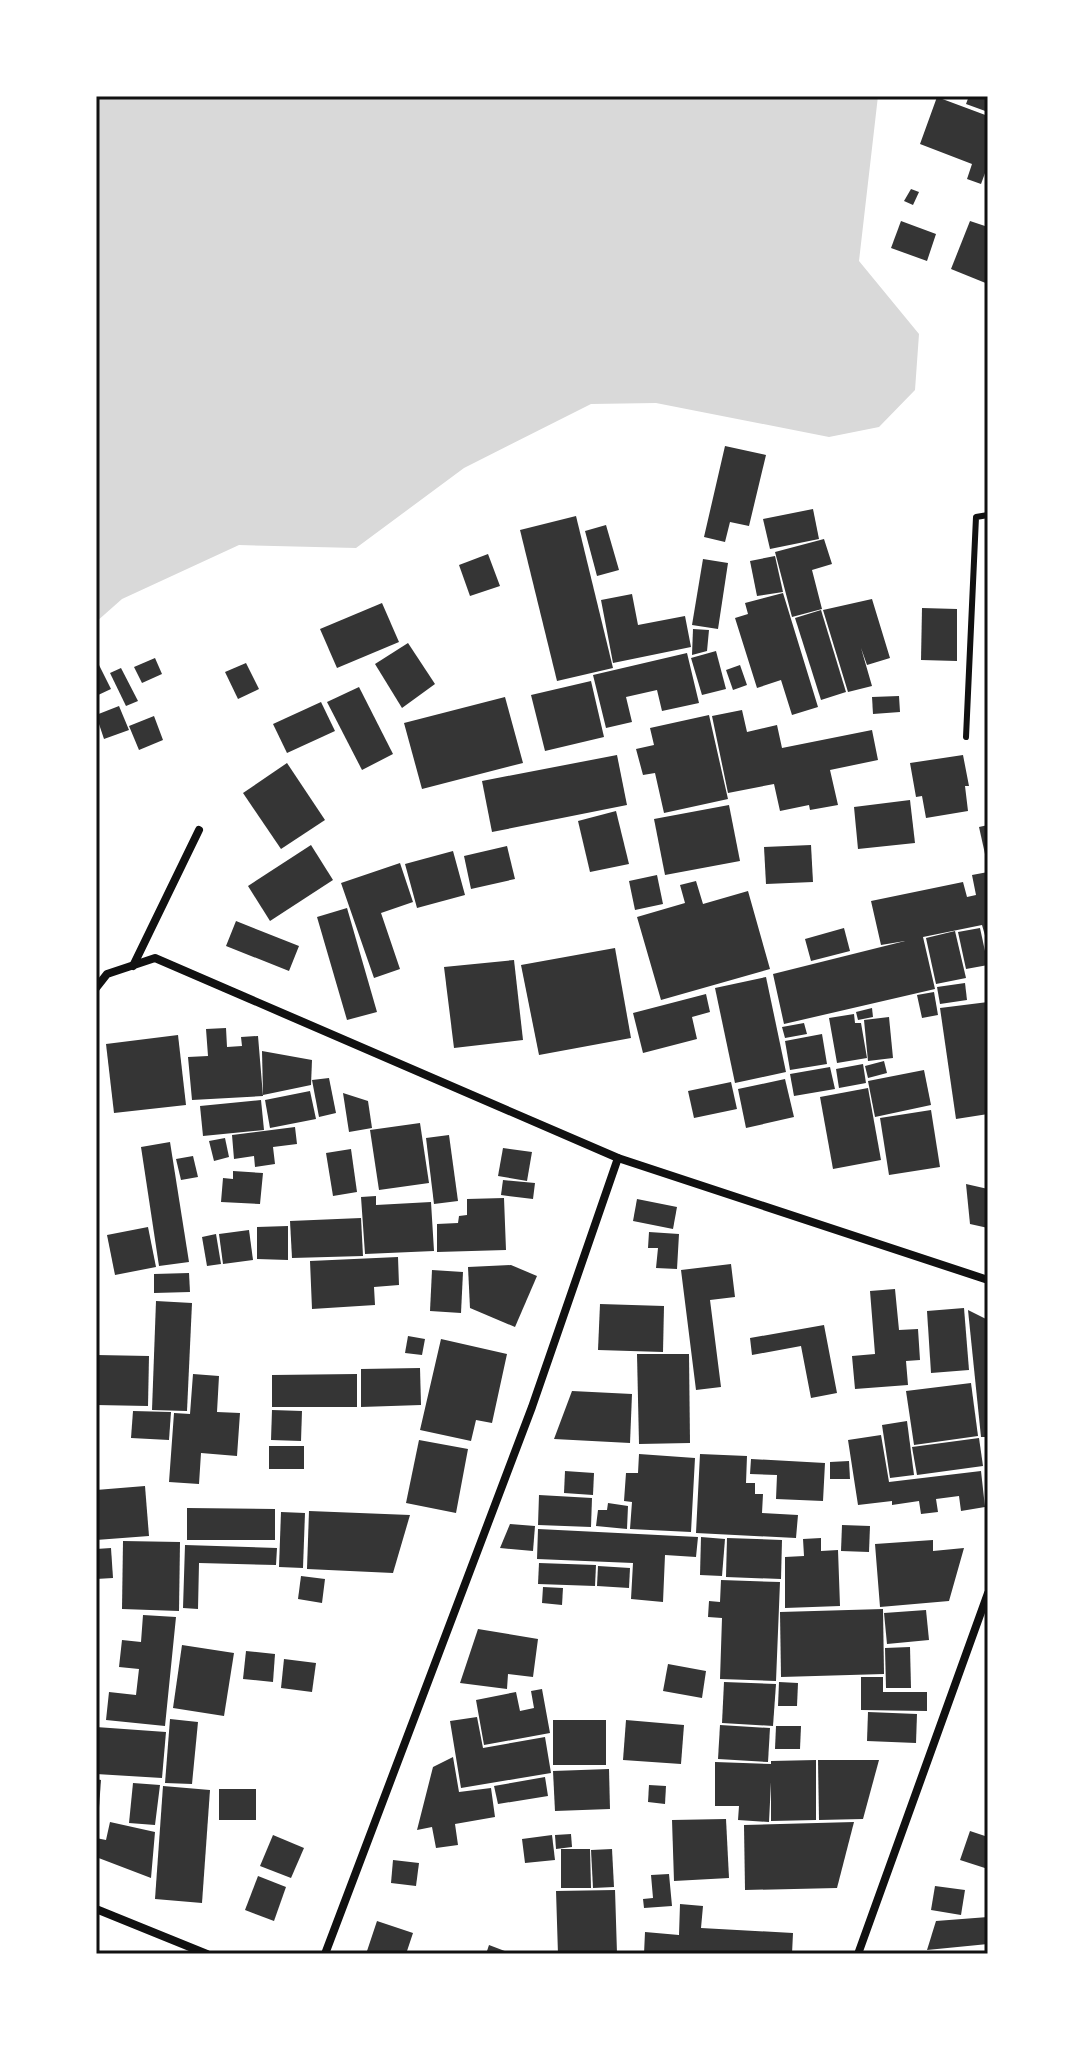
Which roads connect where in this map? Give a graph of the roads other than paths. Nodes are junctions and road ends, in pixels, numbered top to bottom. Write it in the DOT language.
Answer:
graph roads {
  1 [pos="988,515"];
  2 [pos="966,737"];
  3 [pos="199,830"];
  4 [pos="133,966"];
  5 [pos="96,988"];
  6 [pos="618,1158"];
  7 [pos="988,1280"];
  8 [pos="988,1593"];
  9 [pos="96,1909"];
  10 [pos="207,1954"];
  11 [pos="325,1954"];
  12 [pos="858,1954"];
  1 -- 2 [label="lane"];
  3 -- 4 [label="street"];
  4 -- 5 [label="street"];
  4 -- 6 [label="street"];
  6 -- 7 [label="street"];
  6 -- 11 [label="street"];
  8 -- 12 [label="street"];
  9 -- 10 [label="street"];
}
